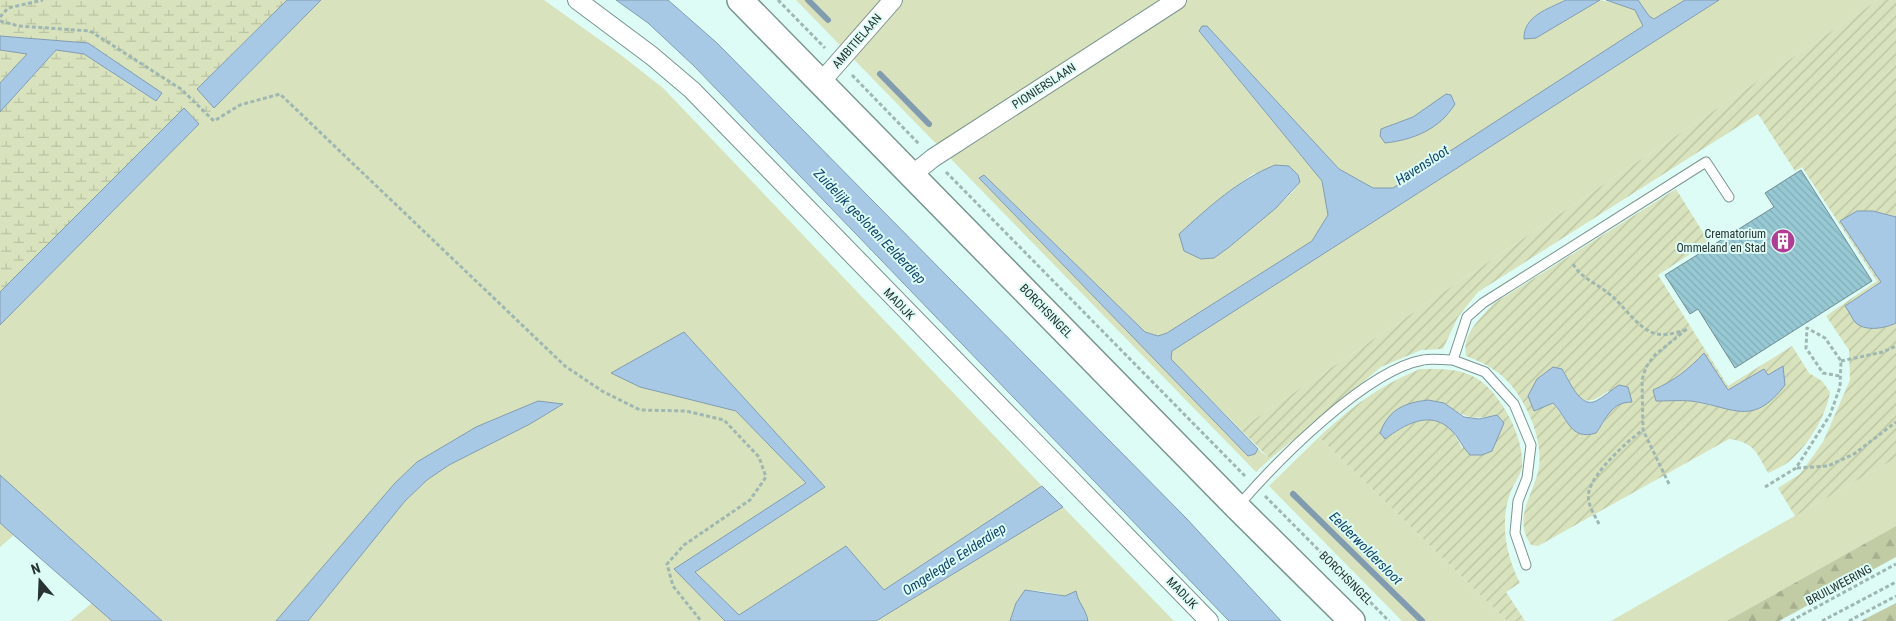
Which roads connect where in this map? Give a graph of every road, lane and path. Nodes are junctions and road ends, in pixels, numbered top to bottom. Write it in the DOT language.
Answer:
graph roads {
  1 [pos="43,0"];
  2 [pos="577,0"];
  3 [pos="740,0"];
  4 [pos="778,0"];
  5 [pos="893,0"];
  6 [pos="1177,0"];
  7 [pos="0,17"];
  8 [pos="0,22"];
  9 [pos="839,62"];
  10 [pos="821,82"];
  11 [pos="933,158"];
  12 [pos="913,174"];
  13 [pos="1729,197"];
  14 [pos="1566,250"];
  15 [pos="1896,346"];
  16 [pos="1453,360"];
  17 [pos="1840,361"];
  18 [pos="1840,376"];
  19 [pos="1896,422"];
  20 [pos="1643,430"];
  21 [pos="1796,468"];
  22 [pos="1669,484"];
  23 [pos="1255,486"];
  24 [pos="1765,487"];
  25 [pos="1238,508"];
  26 [pos="1599,524"];
  27 [pos="1896,564"];
  28 [pos="1526,565"];
  29 [pos="1896,582"];
  30 [pos="1896,596"];
  31 [pos="701,621"];
  32 [pos="1209,621"];
  33 [pos="1352,621"];
  34 [pos="1389,621"];
  35 [pos="1791,621"];
  36 [pos="1822,621"];
  37 [pos="1849,621"];
  1 -- 7 [label="path"];
  2 -- 32 [label="street, MADIJK"];
  3 -- 10 [label="main road, BORCHSINGEL"];
  4 -- 9 [label="path, BORCHSINGEL"];
  5 -- 9 [label="street, AMBITIELAAN"];
  6 -- 11 [label="street, PIONIERSLAAN"];
  8 -- 31 [label="path"];
  9 -- 10 [label="street, AMBITIELAAN"];
  9 -- 11 [label="path, BORCHSINGEL"];
  10 -- 12 [label="main road, BORCHSINGEL"];
  11 -- 12 [label="street, PIONIERSLAAN"];
  11 -- 23 [label="path, BORCHSINGEL"];
  12 -- 25 [label="main road, BORCHSINGEL"];
  13 -- 14 [label="lane"];
  14 -- 16 [label="lane"];
  14 -- 20 [label="path"];
  15 -- 17 [label="path"];
  16 -- 23 [label="lane"];
  16 -- 28 [label="lane"];
  17 -- 18 [label="path"];
  17 -- 18 [label="path"];
  18 -- 21 [label="path"];
  19 -- 21 [label="path"];
  20 -- 22 [label="path"];
  20 -- 26 [label="path"];
  21 -- 24 [label="path"];
  23 -- 25 [label="lane"];
  23 -- 34 [label="path, BORCHSINGEL"];
  25 -- 33 [label="main road, BORCHSINGEL"];
  27 -- 35 [label="path, BRUILWEERING"];
  29 -- 36 [label="path, BRUILWEERING"];
  30 -- 37 [label="path"];
}
